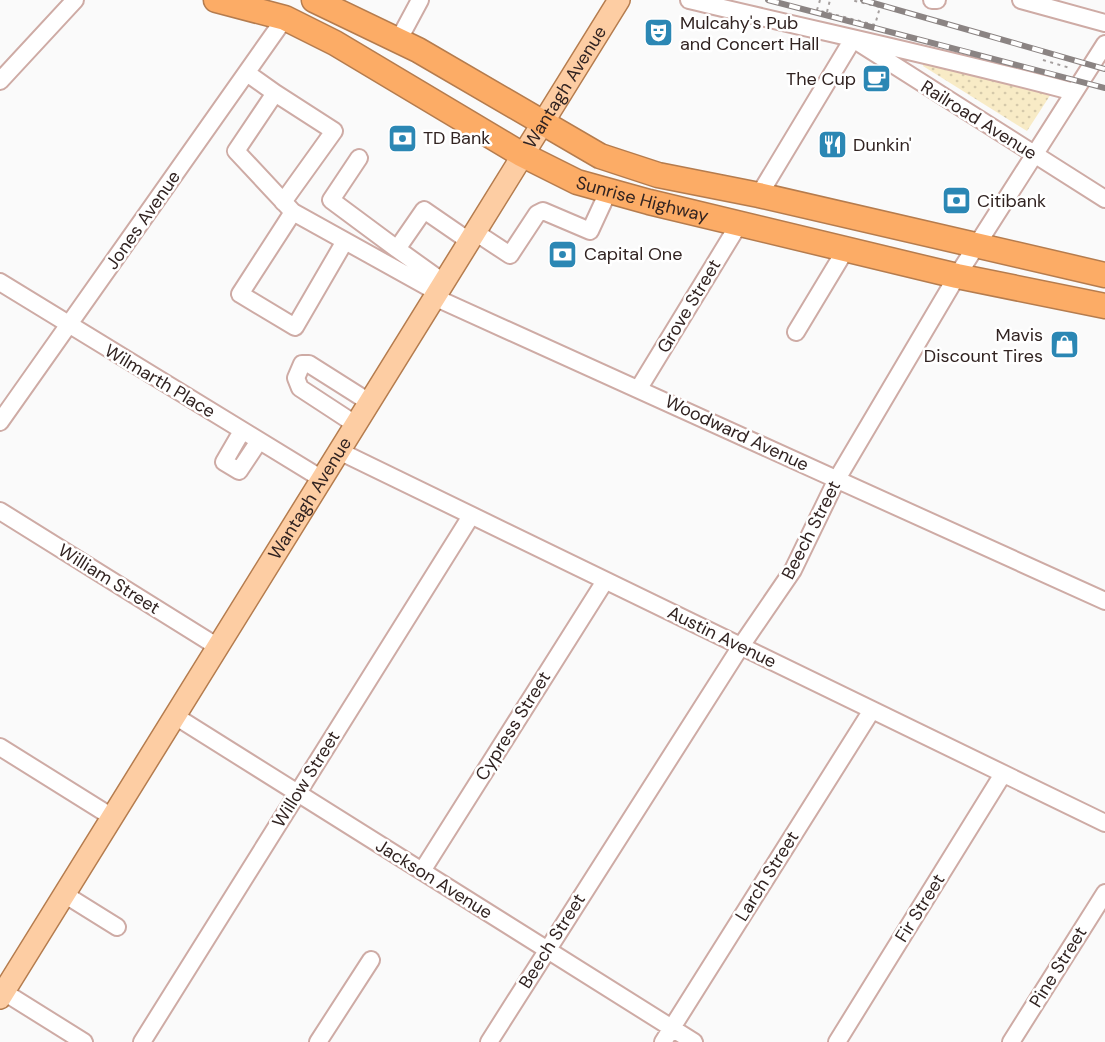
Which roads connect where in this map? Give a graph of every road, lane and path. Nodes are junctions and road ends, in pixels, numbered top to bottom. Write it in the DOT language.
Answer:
graph roads {
  1 [pos="51,0"];
  2 [pos="75,0"];
  3 [pos="216,0"];
  4 [pos="314,0"];
  5 [pos="420,0"];
  6 [pos="619,0"];
  7 [pos="689,0"];
  8 [pos="819,0"];
  9 [pos="852,0"];
  10 [pos="1021,0"];
  11 [pos="825,2"];
  12 [pos="830,2"];
  13 [pos="293,9"];
  14 [pos="827,13"];
  15 [pos="1105,23"];
  16 [pos="50,25"];
  17 [pos="853,39"];
  18 [pos="398,41"];
  19 [pos="1105,44"];
  20 [pos="1043,60"];
  21 [pos="1070,68"];
  22 [pos="247,73"];
  23 [pos="0,81"];
  24 [pos="1074,92"];
  25 [pos="275,93"];
  26 [pos="541,122"];
  27 [pos="522,154"];
  28 [pos="1034,155"];
  29 [pos="359,158"];
  30 [pos="608,192"];
  31 [pos="759,195"];
  32 [pos="1105,199"];
  33 [pos="288,207"];
  34 [pos="739,224"];
  35 [pos="472,236"];
  36 [pos="345,241"];
  37 [pos="977,246"];
  38 [pos="397,249"];
  39 [pos="846,249"];
  40 [pos="1105,275"];
  41 [pos="957,276"];
  42 [pos="0,282"];
  43 [pos="438,290"];
  44 [pos="1105,306"];
  45 [pos="69,326"];
  46 [pos="796,332"];
  47 [pos="639,388"];
  48 [pos="369,402"];
  49 [pos="0,422"];
  50 [pos="355,424"];
  51 [pos="242,431"];
  52 [pos="258,441"];
  53 [pos="339,451"];
  54 [pos="322,479"];
  55 [pos="837,479"];
  56 [pos="0,511"];
  57 [pos="471,516"];
  58 [pos="605,580"];
  59 [pos="1105,601"];
  60 [pos="741,646"];
  61 [pos="218,647"];
  62 [pos="872,710"];
  63 [pos="175,716"];
  64 [pos="0,747"];
  65 [pos="1003,774"];
  66 [pos="297,793"];
  67 [pos="112,817"];
  68 [pos="1105,823"];
  69 [pos="422,871"];
  70 [pos="1105,893"];
  71 [pos="64,894"];
  72 [pos="117,927"];
  73 [pos="547,950"];
  74 [pos="371,960"];
  75 [pos="2,995"];
  76 [pos="667,1035"];
  77 [pos="84,1042"];
  78 [pos="142,1042"];
  79 [pos="318,1042"];
  80 [pos="489,1042"];
  81 [pos="694,1042"];
  82 [pos="837,1042"];
  83 [pos="1011,1042"];
  1 -- 16 [label="street"];
  2 -- 16 [label="street"];
  3 -- 13 [label="highway"];
  4 -- 18 [label="highway, Sunrise Highway"];
  5 -- 18 [label="street"];
  6 -- 26 [label="main road, Wantagh Avenue"];
  7 -- 17 [label="street, Railroad Avenue"];
  8 -- 14 [label="path"];
  9 -- 14 [label="path"];
  10 -- 15 [label="street"];
  11 -- 12 [label="path"];
  12 -- 14 [label="path"];
  13 -- 22 [label="street, Jones Avenue"];
  13 -- 27 [label="highway, Sunrise Highway"];
  16 -- 23 [label="street"];
  17 -- 24 [label="street, Railroad Avenue"];
  17 -- 28 [label="street, Railroad Avenue"];
  17 -- 31 [label="street"];
  18 -- 26 [label="highway, Sunrise Highway"];
  19 -- 24 [label="street, Beech Street"];
  20 -- 21 [label="path"];
  22 -- 25 [label="street"];
  22 -- 45 [label="street, Jones Avenue"];
  24 -- 28 [label="street, Beech Street"];
  25 -- 33 [label="street"];
  25 -- 33 [label="street"];
  26 -- 27 [label="main road, Wantagh Avenue"];
  26 -- 31 [label="highway, Sunrise Highway"];
  27 -- 30 [label="highway, Sunrise Highway"];
  27 -- 35 [label="main road, Wantagh Avenue"];
  28 -- 32 [label="street, Railroad Avenue"];
  28 -- 37 [label="street, Beech Street"];
  29 -- 38 [label="street"];
  30 -- 34 [label="highway, Sunrise Highway"];
  30 -- 35 [label="street"];
  31 -- 37 [label="highway, Sunrise Highway"];
  33 -- 36 [label="street"];
  33 -- 36 [label="street"];
  34 -- 39 [label="highway, Sunrise Highway"];
  34 -- 47 [label="street, Grove Street"];
  35 -- 38 [label="street"];
  35 -- 43 [label="main road, Wantagh Avenue"];
  36 -- 43 [label="street"];
  37 -- 40 [label="highway, Sunrise Highway"];
  37 -- 41 [label="street, Beech Street"];
  38 -- 43 [label="street"];
  39 -- 41 [label="highway, Sunrise Highway"];
  39 -- 46 [label="street"];
  41 -- 44 [label="highway, Sunrise Highway"];
  41 -- 55 [label="street, Beech Street"];
  42 -- 45 [label="street, Wilmarth Place"];
  43 -- 47 [label="street, Woodward Avenue"];
  43 -- 48 [label="main road, Wantagh Avenue"];
  45 -- 49 [label="street, Jones Avenue"];
  45 -- 51 [label="street, Wilmarth Place"];
  47 -- 55 [label="street, Woodward Avenue"];
  48 -- 50 [label="main road, Wantagh Avenue"];
  48 -- 50 [label="street"];
  50 -- 53 [label="main road, Wantagh Avenue"];
  51 -- 52 [label="street, Wilmarth Place"];
  51 -- 52 [label="street"];
  52 -- 54 [label="street, Wilmarth Place"];
  53 -- 54 [label="main road, Wantagh Avenue"];
  53 -- 57 [label="street, Austin Avenue"];
  54 -- 61 [label="main road, Wantagh Avenue"];
  55 -- 59 [label="street, Woodward Avenue"];
  55 -- 60 [label="street, Beech Street"];
  56 -- 61 [label="street, William Street"];
  57 -- 58 [label="street, Austin Avenue"];
  57 -- 66 [label="street, Willow Street"];
  58 -- 60 [label="street, Austin Avenue"];
  58 -- 69 [label="street, Cypress Street"];
  60 -- 62 [label="street, Austin Avenue"];
  60 -- 73 [label="street, Beech Street"];
  61 -- 63 [label="main road, Wantagh Avenue"];
  62 -- 65 [label="street, Austin Avenue"];
  62 -- 76 [label="street, Larch Street"];
  63 -- 66 [label="street, Jackson Avenue"];
  63 -- 67 [label="main road, Wantagh Avenue"];
  64 -- 67 [label="street"];
  65 -- 68 [label="street, Austin Avenue"];
  65 -- 82 [label="street, Fir Street"];
  66 -- 69 [label="street, Jackson Avenue"];
  66 -- 78 [label="street, Willow Street"];
  67 -- 71 [label="main road, Wantagh Avenue"];
  69 -- 73 [label="street, Jackson Avenue"];
  70 -- 83 [label="street, Pine Street"];
  71 -- 72 [label="street"];
  71 -- 75 [label="main road, Wantagh Avenue"];
  73 -- 76 [label="street, Jackson Avenue"];
  73 -- 80 [label="street, Beech Street"];
  74 -- 79 [label="street"];
  75 -- 77 [label="street"];
  76 -- 81 [label="street, Jackson Avenue"];
}
